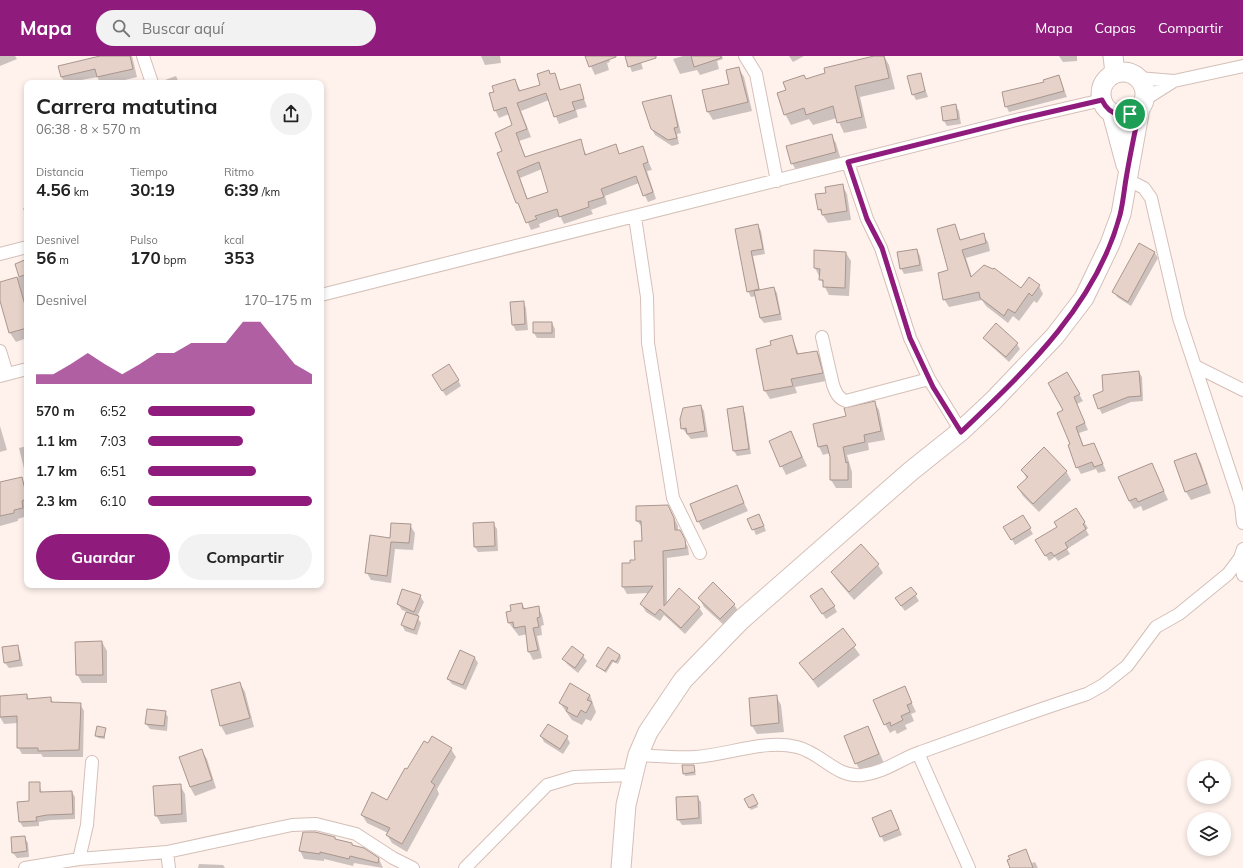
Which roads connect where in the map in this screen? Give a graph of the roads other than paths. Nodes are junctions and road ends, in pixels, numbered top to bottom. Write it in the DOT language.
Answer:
graph roads {
  1 [pos="143,56"];
  2 [pos="745,56"];
  3 [pos="1114,65"];
  4 [pos="1243,66"];
  5 [pos="1138,78"];
  6 [pos="151,80"];
  7 [pos="1174,81"];
  8 [pos="1142,104"];
  9 [pos="1107,106"];
  10 [pos="848,162"];
  11 [pos="1127,175"];
  12 [pos="777,180"];
  13 [pos="635,217"];
  14 [pos="24,248"];
  15 [pos="0,254"];
  16 [pos="324,294"];
  17 [pos="822,337"];
  18 [pos="0,351"];
  19 [pos="1195,366"];
  20 [pos="24,370"];
  21 [pos="4,375"];
  22 [pos="929,379"];
  23 [pos="1243,390"];
  24 [pos="961,432"];
  25 [pos="1243,523"];
  26 [pos="700,553"];
  27 [pos="1242,553"];
  28 [pos="1243,575"];
  29 [pos="918,753"];
  30 [pos="638,755"];
  31 [pos="92,762"];
  32 [pos="632,775"];
  33 [pos="167,852"];
  34 [pos="79,860"];
  35 [pos="25,868"];
  36 [pos="169,868"];
  37 [pos="413,868"];
  38 [pos="465,868"];
  39 [pos="621,868"];
  40 [pos="969,868"];
  1 -- 6 [label="street"];
  2 -- 12 [label="street"];
  3 -- 5 [label="main road"];
  3 -- 9 [label="main road"];
  4 -- 7 [label="street"];
  5 -- 7 [label="street"];
  5 -- 8 [label="main road"];
  7 -- 8 [label="street"];
  8 -- 9 [label="main road"];
  8 -- 11 [label="main road"];
  9 -- 10 [label="street"];
  9 -- 11 [label="main road"];
  10 -- 12 [label="street"];
  10 -- 22 [label="street"];
  11 -- 19 [label="street"];
  11 -- 24 [label="main road"];
  12 -- 13 [label="street"];
  13 -- 16 [label="street"];
  13 -- 26 [label="street"];
  14 -- 15 [label="street"];
  17 -- 22 [label="street"];
  18 -- 21 [label="street"];
  19 -- 23 [label="street"];
  19 -- 25 [label="street"];
  20 -- 21 [label="street"];
  22 -- 24 [label="street"];
  24 -- 30 [label="main road"];
  27 -- 28 [label="street"];
  27 -- 29 [label="street"];
  29 -- 30 [label="street"];
  29 -- 40 [label="street"];
  30 -- 32 [label="main road"];
  31 -- 34 [label="street"];
  32 -- 38 [label="street"];
  32 -- 39 [label="main road"];
  33 -- 34 [label="street"];
  33 -- 36 [label="street"];
  33 -- 37 [label="street"];
  34 -- 35 [label="street"];
}
